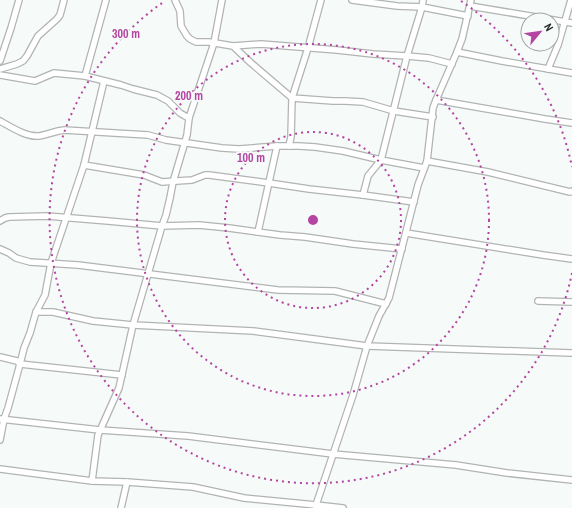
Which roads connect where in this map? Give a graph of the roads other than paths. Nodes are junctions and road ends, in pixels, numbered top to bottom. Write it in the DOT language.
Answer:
graph roads {
  1 [pos="19,0"];
  2 [pos="64,0"];
  3 [pos="106,0"];
  4 [pos="175,0"];
  5 [pos="222,0"];
  6 [pos="322,0"];
  7 [pos="352,0"];
  8 [pos="423,0"];
  9 [pos="571,0"];
  10 [pos="470,3"];
  11 [pos="422,7"];
  12 [pos="468,16"];
  13 [pos="565,22"];
  14 [pos="572,23"];
  15 [pos="214,43"];
  16 [pos="233,46"];
  17 [pos="308,48"];
  18 [pos="457,52"];
  19 [pos="407,56"];
  20 [pos="0,61"];
  21 [pos="452,64"];
  22 [pos="0,69"];
  23 [pos="548,69"];
  24 [pos="572,74"];
  25 [pos="0,75"];
  26 [pos="85,76"];
  27 [pos="104,81"];
  28 [pos="292,98"];
  29 [pos="436,100"];
  30 [pos="394,111"];
  31 [pos="433,117"];
  32 [pos="189,118"];
  33 [pos="0,122"];
  34 [pos="572,123"];
  35 [pos="91,132"];
  36 [pos="184,143"];
  37 [pos="277,146"];
  38 [pos="289,146"];
  39 [pos="381,160"];
  40 [pos="427,161"];
  41 [pos="84,165"];
  42 [pos="424,168"];
  43 [pos="173,182"];
  44 [pos="269,183"];
  45 [pos="572,191"];
  46 [pos="363,195"];
  47 [pos="414,202"];
  48 [pos="66,218"];
  49 [pos="0,221"];
  50 [pos="162,226"];
  51 [pos="258,232"];
  52 [pos="406,233"];
  53 [pos="0,249"];
  54 [pos="402,249"];
  55 [pos="572,259"];
  56 [pos="51,263"];
  57 [pos="148,274"];
  58 [pos="538,301"];
  59 [pos="572,302"];
  60 [pos="386,304"];
  61 [pos="36,312"];
  62 [pos="132,325"];
  63 [pos="367,346"];
  64 [pos="572,352"];
  65 [pos="0,357"];
  66 [pos="20,364"];
  67 [pos="122,375"];
  68 [pos="2,419"];
  69 [pos="100,430"];
  70 [pos="0,440"];
  71 [pos="333,454"];
  72 [pos="0,469"];
  73 [pos="572,480"];
  74 [pos="92,481"];
  75 [pos="127,482"];
  76 [pos="316,507"];
  77 [pos="121,508"];
  78 [pos="343,508"];
  1 -- 20 [label="street"];
  2 -- 22 [label="street"];
  3 -- 26 [label="street"];
  4 -- 15 [label="street"];
  5 -- 15 [label="street"];
  6 -- 17 [label="street"];
  7 -- 11 [label="street"];
  8 -- 11 [label="street"];
  9 -- 13 [label="street"];
  10 -- 12 [label="street"];
  10 -- 13 [label="street"];
  11 -- 12 [label="street"];
  11 -- 19 [label="street"];
  12 -- 18 [label="street"];
  13 -- 14 [label="street"];
  13 -- 23 [label="street"];
  15 -- 16 [label="street"];
  15 -- 32 [label="street"];
  16 -- 17 [label="street"];
  16 -- 28 [label="street"];
  17 -- 19 [label="street"];
  17 -- 28 [label="street"];
  18 -- 21 [label="street"];
  18 -- 23 [label="street"];
  19 -- 21 [label="street"];
  19 -- 30 [label="street"];
  21 -- 29 [label="street"];
  23 -- 24 [label="street"];
  25 -- 26 [label="street"];
  26 -- 27 [label="street"];
  27 -- 32 [label="street"];
  27 -- 35 [label="street"];
  28 -- 30 [label="street"];
  28 -- 38 [label="street"];
  29 -- 31 [label="street"];
  29 -- 34 [label="street"];
  30 -- 31 [label="street"];
  30 -- 39 [label="street"];
  31 -- 40 [label="street"];
  32 -- 36 [label="street"];
  33 -- 35 [label="street"];
  35 -- 36 [label="street"];
  35 -- 41 [label="street"];
  36 -- 37 [label="street"];
  36 -- 43 [label="street"];
  37 -- 38 [label="street"];
  37 -- 44 [label="street"];
  38 -- 39 [label="street"];
  39 -- 42 [label="street"];
  39 -- 46 [label="street"];
  40 -- 42 [label="street"];
  40 -- 45 [label="street"];
  41 -- 43 [label="street"];
  41 -- 48 [label="street"];
  42 -- 47 [label="street"];
  43 -- 44 [label="street"];
  43 -- 50 [label="street"];
  44 -- 46 [label="street"];
  44 -- 51 [label="street"];
  46 -- 47 [label="street"];
  47 -- 52 [label="street"];
  48 -- 49 [label="street"];
  48 -- 50 [label="street"];
  48 -- 56 [label="street"];
  50 -- 51 [label="street"];
  50 -- 57 [label="street"];
  51 -- 54 [label="street"];
  52 -- 54 [label="street"];
  52 -- 55 [label="street"];
  53 -- 56 [label="street"];
  54 -- 60 [label="street"];
  56 -- 57 [label="street"];
  56 -- 61 [label="street"];
  57 -- 60 [label="street"];
  57 -- 62 [label="street"];
  58 -- 59 [label="street"];
  60 -- 63 [label="street"];
  61 -- 62 [label="street"];
  61 -- 66 [label="street"];
  62 -- 63 [label="street"];
  62 -- 67 [label="street"];
  63 -- 64 [label="street"];
  63 -- 71 [label="street"];
  65 -- 66 [label="street"];
  66 -- 67 [label="street"];
  66 -- 68 [label="street"];
  67 -- 69 [label="street"];
  68 -- 69 [label="street"];
  68 -- 70 [label="street"];
  69 -- 71 [label="street"];
  69 -- 74 [label="street"];
  71 -- 73 [label="street"];
  71 -- 76 [label="street"];
  72 -- 74 [label="street"];
  74 -- 75 [label="street"];
  75 -- 76 [label="street"];
  75 -- 77 [label="street"];
  76 -- 78 [label="street"];
}
